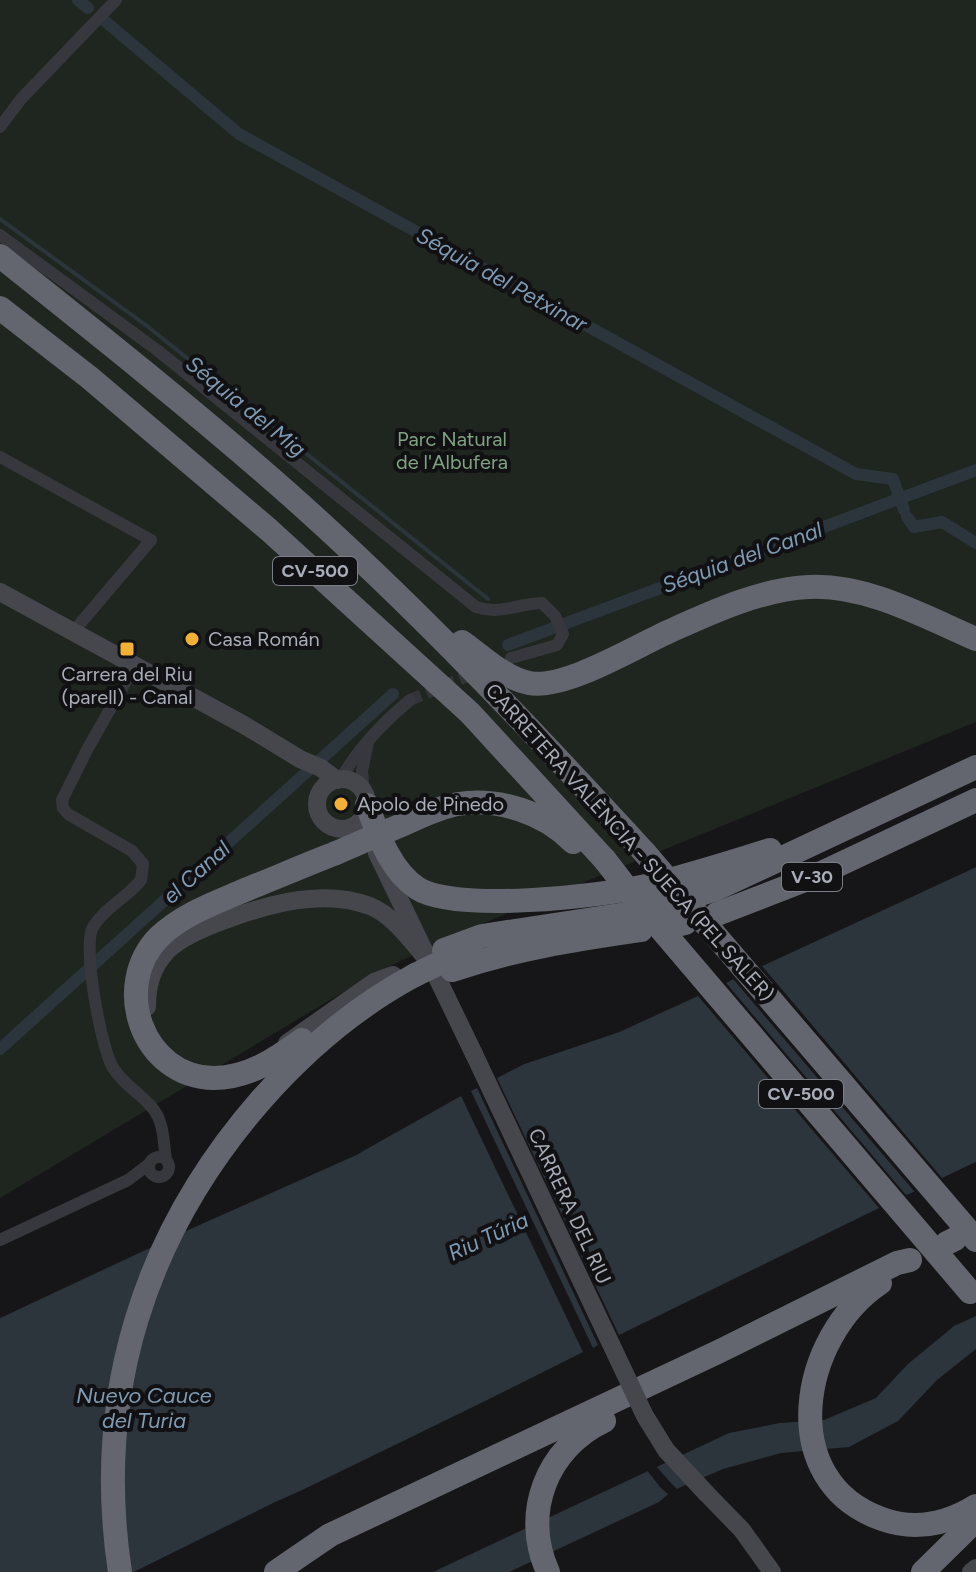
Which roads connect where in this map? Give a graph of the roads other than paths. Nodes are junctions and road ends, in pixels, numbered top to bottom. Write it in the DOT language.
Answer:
graph roads {
  1 [pos="116,0"];
  2 [pos="0,127"];
  3 [pos="0,235"];
  4 [pos="0,256"];
  5 [pos="0,308"];
  6 [pos="0,457"];
  7 [pos="0,592"];
  8 [pos="394,592"];
  9 [pos="73,632"];
  10 [pos="976,639"];
  11 [pos="511,658"];
  12 [pos="135,665"];
  13 [pos="410,700"];
  14 [pos="368,742"];
  15 [pos="976,767"];
  16 [pos="319,778"];
  17 [pos="339,780"];
  18 [pos="976,800"];
  19 [pos="365,804"];
  20 [pos="856,824"];
  21 [pos="345,829"];
  22 [pos="380,862"];
  23 [pos="600,862"];
  24 [pos="717,914"];
  25 [pos="641,930"];
  26 [pos="427,968"];
  27 [pos="0,1240"];
  28 [pos="959,1241"];
  29 [pos="844,1288"];
  30 [pos="974,1298"];
  31 [pos="976,1506"];
  32 [pos="976,1520"];
  33 [pos="753,1545"];
  34 [pos="976,1568"];
  35 [pos="547,1571"];
  36 [pos="120,1572"];
  37 [pos="276,1572"];
  38 [pos="759,1572"];
  39 [pos="772,1572"];
  40 [pos="923,1572"];
  41 [pos="971,1572"];
  1 -- 2 [label="street"];
  3 -- 11 [label="street"];
  4 -- 8 [label="highway, CARRETERA VALÈNCIA - SUECA (PEL SALER) / CV-500"];
  5 -- 23 [label="highway, CARRETERA VALÈNCIA - SUECA (PEL SALER) / CV-500"];
  6 -- 9 [label="street"];
  7 -- 9 [label="street"];
  8 -- 10 [label="highway"];
  8 -- 28 [label="highway, CARRETERA VALÈNCIA - SUECA (PEL SALER) / CV-500, bridge"];
  9 -- 12 [label="street"];
  12 -- 16 [label="street"];
  12 -- 27 [label="street"];
  13 -- 14 [label="street"];
  14 -- 17 [label="street"];
  14 -- 19 [label="street"];
  15 -- 20 [label="highway, V-30"];
  16 -- 17 [label="street"];
  16 -- 21 [label="street"];
  17 -- 19 [label="street"];
  18 -- 24 [label="highway, V-30"];
  19 -- 20 [label="highway"];
  19 -- 21 [label="street"];
  19 -- 22 [label="street, CARRERA DEL RIU"];
  20 -- 26 [label="highway, V-30"];
  21 -- 22 [label="street, CARRERA DEL RIU"];
  22 -- 26 [label="street, CARRERA DEL RIU"];
  23 -- 26 [label="highway, bridge"];
  23 -- 30 [label="highway, CARRETERA VALÈNCIA - SUECA (PEL SALER) / CV-500, bridge"];
  25 -- 26 [label="highway"];
  26 -- 26 [label="street"];
  26 -- 33 [label="street, CARRERA DEL RIU, bridge"];
  26 -- 36 [label="highway"];
  29 -- 31 [label="highway"];
  29 -- 35 [label="highway"];
  29 -- 37 [label="highway"];
  32 -- 40 [label="highway"];
  33 -- 38 [label="street, CARRERA DEL RIU"];
  33 -- 39 [label="street, CARRERA DEL RIU"];
  34 -- 41 [label="street"];
}
